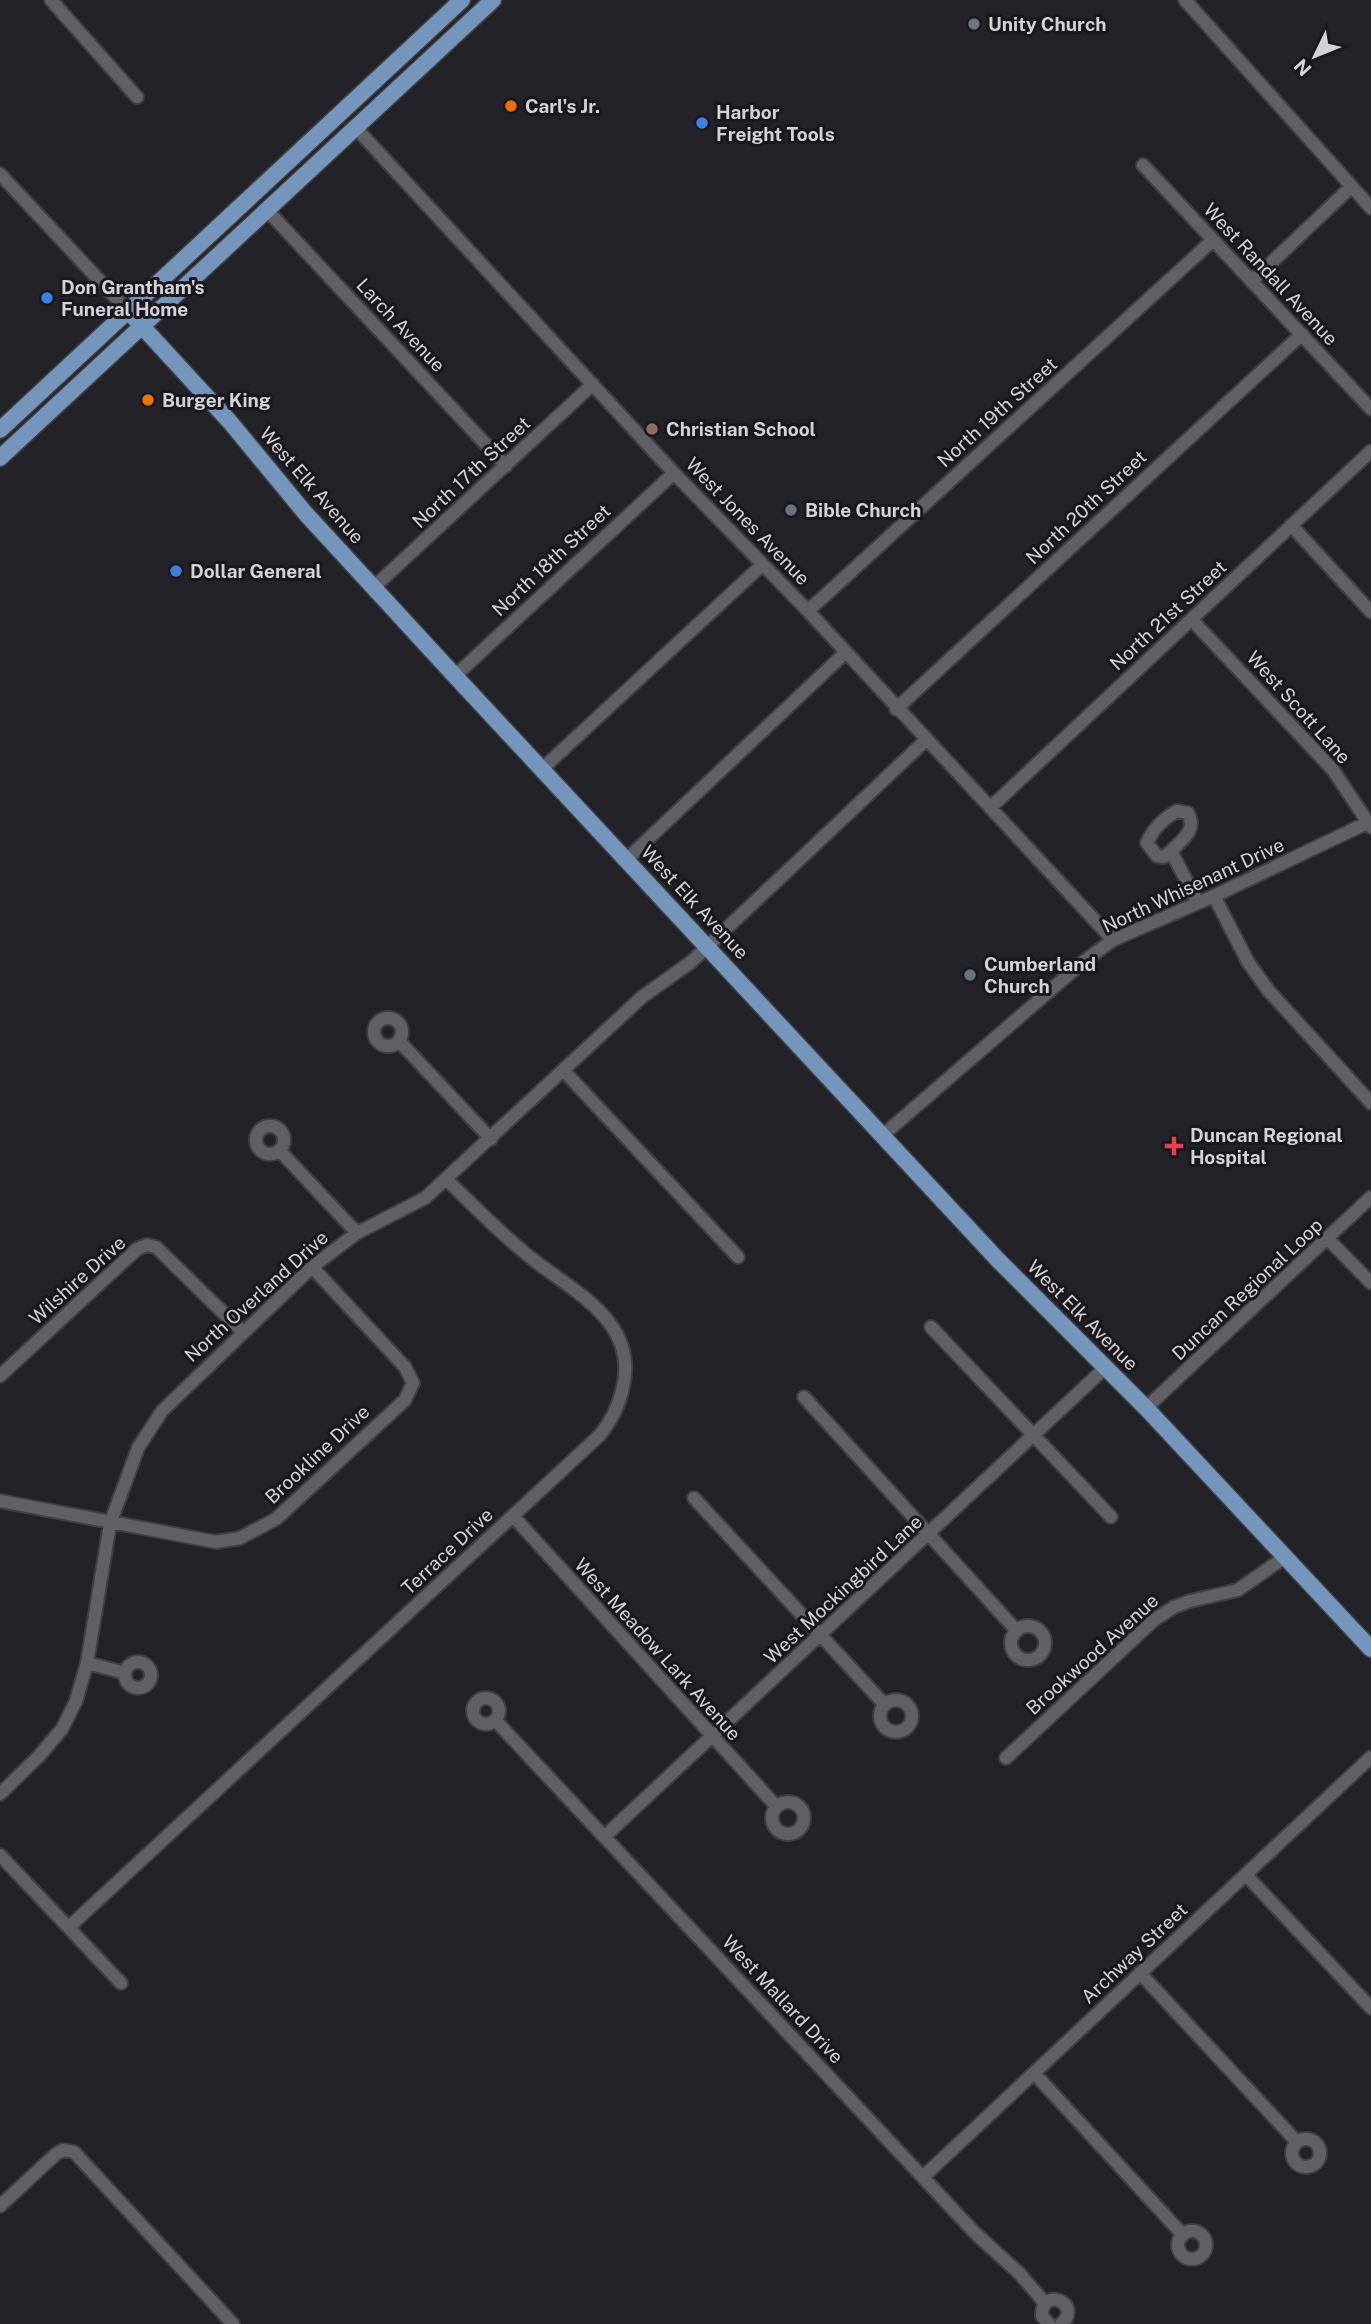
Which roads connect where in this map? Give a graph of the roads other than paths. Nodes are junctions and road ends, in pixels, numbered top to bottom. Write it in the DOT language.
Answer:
graph roads {
  1 [pos="51,0"];
  2 [pos="463,0"];
  3 [pos="493,0"];
  4 [pos="1185,0"];
  5 [pos="448,13"];
  6 [pos="463,28"];
  7 [pos="137,97"];
  8 [pos="356,128"];
  9 [pos="317,135"];
  10 [pos="331,151"];
  11 [pos="1143,165"];
  12 [pos="0,174"];
  13 [pos="1351,187"];
  14 [pos="1371,208"];
  15 [pos="267,210"];
  16 [pos="1212,241"];
  17 [pos="1253,280"];
  18 [pos="128,311"];
  19 [pos="142,327"];
  20 [pos="1302,334"];
  21 [pos="593,384"];
  22 [pos="1371,408"];
  23 [pos="0,430"];
  24 [pos="1371,451"];
  25 [pos="0,458"];
  26 [pos="506,466"];
  27 [pos="674,472"];
  28 [pos="1291,524"];
  29 [pos="762,565"];
  30 [pos="374,587"];
  31 [pos="808,611"];
  32 [pos="1371,612"];
  33 [pos="1192,620"];
  34 [pos="845,653"];
  35 [pos="455,676"];
  36 [pos="896,709"];
  37 [pos="926,740"];
  38 [pos="542,769"];
  39 [pos="991,807"];
  40 [pos="1370,823"];
  41 [pos="1171,851"];
  42 [pos="627,859"];
  43 [pos="1214,896"];
  44 [pos="1198,903"];
  45 [pos="1114,940"];
  46 [pos="707,946"];
  47 [pos="398,1041"];
  48 [pos="565,1072"];
  49 [pos="1371,1104"];
  50 [pos="883,1135"];
  51 [pos="491,1139"];
  52 [pos="279,1150"];
  53 [pos="446,1179"];
  54 [pos="1371,1197"];
  55 [pos="357,1233"];
  56 [pos="1329,1240"];
  57 [pos="738,1257"];
  58 [pos="312,1267"];
  59 [pos="1371,1283"];
  60 [pos="931,1327"];
  61 [pos="243,1332"];
  62 [pos="1105,1368"];
  63 [pos="0,1376"];
  64 [pos="804,1397"];
  65 [pos="1146,1408"];
  66 [pos="1032,1436"];
  67 [pos="694,1498"];
  68 [pos="0,1501"];
  69 [pos="513,1516"];
  70 [pos="1111,1517"];
  71 [pos="110,1524"];
  72 [pos="929,1534"];
  73 [pos="1285,1556"];
  74 [pos="1017,1631"];
  75 [pos="821,1635"];
  76 [pos="1371,1649"];
  77 [pos="87,1663"];
  78 [pos="125,1673"];
  79 [pos="885,1705"];
  80 [pos="495,1720"];
  81 [pos="713,1738"];
  82 [pos="1371,1757"];
  83 [pos="1006,1758"];
  84 [pos="0,1794"];
  85 [pos="776,1806"];
  86 [pos="605,1836"];
  87 [pos="0,1855"];
  88 [pos="1246,1875"];
  89 [pos="69,1927"];
  90 [pos="1140,1973"];
  91 [pos="121,1983"];
  92 [pos="1371,2008"];
  93 [pos="1034,2073"];
  94 [pos="1297,2143"];
  95 [pos="923,2177"];
  96 [pos="0,2206"];
  97 [pos="1183,2235"];
  98 [pos="1045,2302"];
  99 [pos="233,2324"];
  100 [pos="1049,2324"];
  101 [pos="1061,2324"];
  1 -- 7 [label="street"];
  2 -- 5 [label="main road"];
  3 -- 6 [label="main road"];
  4 -- 13 [label="street"];
  5 -- 6 [label="main road"];
  5 -- 9 [label="main road"];
  6 -- 8 [label="main road"];
  8 -- 10 [label="main road"];
  8 -- 21 [label="street, West Jones Avenue"];
  9 -- 10 [label="main road"];
  9 -- 18 [label="main road"];
  10 -- 15 [label="main road"];
  11 -- 16 [label="street, West Randall Avenue"];
  12 -- 18 [label="street, West Elk Avenue"];
  13 -- 14 [label="street"];
  13 -- 17 [label="street"];
  15 -- 19 [label="main road"];
  15 -- 26 [label="street, Larch Avenue"];
  16 -- 17 [label="street, West Randall Avenue"];
  16 -- 31 [label="street, North 19th Street"];
  17 -- 20 [label="street, West Randall Avenue"];
  18 -- 19 [label="main road, West Elk Avenue"];
  18 -- 23 [label="main road"];
  19 -- 25 [label="main road"];
  19 -- 30 [label="main road, West Elk Avenue"];
  20 -- 22 [label="street, West Randall Avenue"];
  20 -- 36 [label="street, North 20th Street"];
  21 -- 26 [label="street, North 17th Street"];
  21 -- 27 [label="street, West Jones Avenue"];
  24 -- 28 [label="street, North 21st Street"];
  26 -- 30 [label="street, North 17th Street"];
  27 -- 29 [label="street, West Jones Avenue"];
  27 -- 35 [label="street, North 18th Street"];
  28 -- 32 [label="street"];
  28 -- 33 [label="street, North 21st Street"];
  29 -- 31 [label="street, West Jones Avenue"];
  29 -- 38 [label="street"];
  30 -- 35 [label="main road, West Elk Avenue"];
  31 -- 34 [label="street, West Jones Avenue"];
  33 -- 39 [label="street, North 21st Street"];
  33 -- 40 [label="street, West Scott Lane"];
  34 -- 36 [label="street, West Jones Avenue"];
  34 -- 42 [label="street"];
  35 -- 38 [label="main road, West Elk Avenue"];
  36 -- 37 [label="street, West Jones Avenue"];
  37 -- 39 [label="street, West Jones Avenue"];
  37 -- 46 [label="street"];
  38 -- 42 [label="main road, West Elk Avenue"];
  39 -- 45 [label="street, West Jones Avenue"];
  40 -- 43 [label="street, North Whisenant Drive"];
  41 -- 44 [label="street"];
  42 -- 46 [label="main road, West Elk Avenue"];
  43 -- 44 [label="street, North Whisenant Drive"];
  43 -- 49 [label="street"];
  44 -- 45 [label="street, North Whisenant Drive"];
  45 -- 50 [label="street, North Whisenant Drive"];
  46 -- 48 [label="street, North Overland Drive"];
  46 -- 50 [label="main road, West Elk Avenue"];
  47 -- 51 [label="street"];
  48 -- 51 [label="street, North Overland Drive"];
  48 -- 57 [label="street"];
  50 -- 62 [label="main road, West Elk Avenue"];
  51 -- 53 [label="street, North Overland Drive"];
  52 -- 55 [label="street"];
  53 -- 55 [label="street, North Overland Drive"];
  53 -- 69 [label="street, Terrace Drive"];
  54 -- 56 [label="street, Duncan Regional Loop"];
  55 -- 58 [label="street, North Overland Drive"];
  56 -- 59 [label="street"];
  56 -- 65 [label="street, Duncan Regional Loop"];
  58 -- 61 [label="street, North Overland Drive"];
  58 -- 71 [label="street, Brookline Drive"];
  60 -- 66 [label="street"];
  61 -- 63 [label="street, Wilshire Drive"];
  61 -- 71 [label="street, North Overland Drive"];
  62 -- 65 [label="main road, West Elk Avenue"];
  62 -- 66 [label="street, West Mockingbird Lane"];
  64 -- 72 [label="street"];
  65 -- 73 [label="main road, West Elk Avenue"];
  66 -- 70 [label="street"];
  66 -- 72 [label="street, West Mockingbird Lane"];
  67 -- 75 [label="street"];
  68 -- 71 [label="street, Brookline Drive"];
  69 -- 81 [label="street, West Meadow Lark Avenue"];
  69 -- 89 [label="street, Terrace Drive"];
  71 -- 77 [label="street, North Overland Drive"];
  72 -- 74 [label="street"];
  72 -- 75 [label="street, West Mockingbird Lane"];
  73 -- 76 [label="main road, West Elk Avenue"];
  73 -- 83 [label="street, Brookwood Avenue"];
  75 -- 79 [label="street"];
  75 -- 81 [label="street, West Mockingbird Lane"];
  77 -- 78 [label="street"];
  77 -- 84 [label="street, North Overland Drive"];
  80 -- 86 [label="street, West Mallard Drive"];
  81 -- 85 [label="street, West Meadow Lark Avenue"];
  81 -- 86 [label="street, West Mockingbird Lane"];
  82 -- 88 [label="street, Archway Street"];
  86 -- 95 [label="street, West Mallard Drive"];
  87 -- 89 [label="street"];
  88 -- 90 [label="street, Archway Street"];
  88 -- 92 [label="street"];
  89 -- 91 [label="street"];
  90 -- 93 [label="street, Archway Street"];
  90 -- 94 [label="street"];
  93 -- 95 [label="street, Archway Street"];
  93 -- 97 [label="street"];
  95 -- 98 [label="street, West Mallard Drive"];
  96 -- 99 [label="street"];
  98 -- 100 [label="street"];
  98 -- 101 [label="street, West Mallard Drive"];
}
